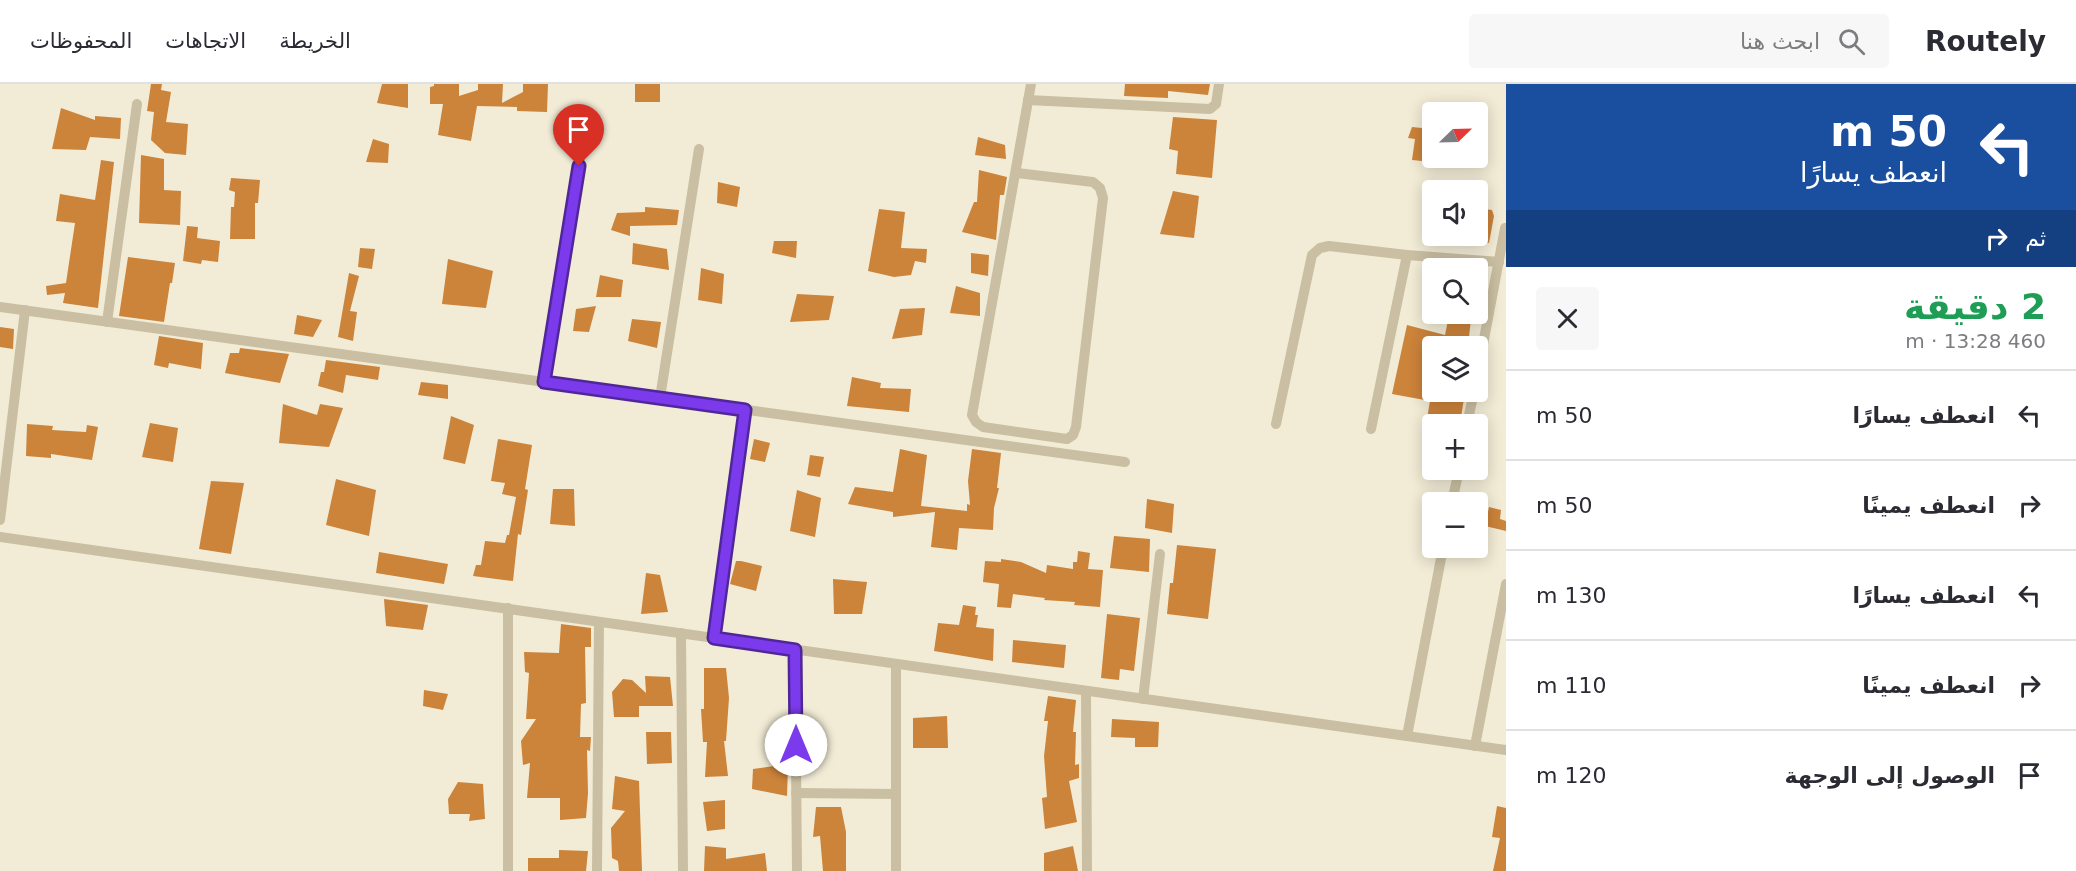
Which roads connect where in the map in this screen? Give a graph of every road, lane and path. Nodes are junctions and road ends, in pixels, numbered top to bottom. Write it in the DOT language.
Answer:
graph roads {
  1 [pos="1031,84"];
  2 [pos="1219,84"];
  3 [pos="1028,100"];
  4 [pos="137,104"];
  5 [pos="582,144"];
  6 [pos="699,149"];
  7 [pos="1017,173"];
  8 [pos="1505,228"];
  9 [pos="1407,255"];
  10 [pos="1499,262"];
  11 [pos="0,307"];
  12 [pos="25,310"];
  13 [pos="107,322"];
  14 [pos="1485,336"];
  15 [pos="544,382"];
  16 [pos="660,399"];
  17 [pos="745,410"];
  18 [pos="1276,424"];
  19 [pos="1371,429"];
  20 [pos="1125,462"];
  21 [pos="0,520"];
  22 [pos="0,537"];
  23 [pos="1160,555"];
  24 [pos="1441,558"];
  25 [pos="1506,584"];
  26 [pos="508,608"];
  27 [pos="599,622"];
  28 [pos="681,633"];
  29 [pos="714,638"];
  30 [pos="795,650"];
  31 [pos="897,664"];
  32 [pos="1086,692"];
  33 [pos="1143,699"];
  34 [pos="1407,736"];
  35 [pos="1475,746"];
  36 [pos="1506,750"];
  37 [pos="796,793"];
  38 [pos="896,794"];
  39 [pos="508,871"];
  40 [pos="597,871"];
  41 [pos="683,871"];
  42 [pos="796,871"];
  43 [pos="896,871"];
  44 [pos="1087,871"];
  1 -- 3 [label="street"];
  2 -- 3 [label="street"];
  3 -- 7 [label="street"];
  4 -- 13 [label="street"];
  5 -- 15 [label="street"];
  6 -- 16 [label="street"];
  7 -- 7 [label="street"];
  8 -- 10 [label="street"];
  9 -- 10 [label="street"];
  9 -- 18 [label="street"];
  9 -- 19 [label="street"];
  10 -- 14 [label="street"];
  11 -- 12 [label="street"];
  12 -- 13 [label="street"];
  12 -- 21 [label="street"];
  13 -- 15 [label="street"];
  15 -- 16 [label="street"];
  16 -- 17 [label="street"];
  17 -- 20 [label="street"];
  17 -- 29 [label="street"];
  22 -- 26 [label="street"];
  23 -- 33 [label="street"];
  24 -- 34 [label="street"];
  25 -- 35 [label="street"];
  26 -- 27 [label="street"];
  26 -- 39 [label="street"];
  27 -- 28 [label="street"];
  27 -- 40 [label="street"];
  28 -- 29 [label="street"];
  28 -- 41 [label="street"];
  29 -- 30 [label="street"];
  30 -- 31 [label="street"];
  30 -- 37 [label="street"];
  31 -- 32 [label="street"];
  31 -- 38 [label="street"];
  32 -- 33 [label="street"];
  32 -- 44 [label="street"];
  33 -- 34 [label="street"];
  34 -- 35 [label="street"];
  35 -- 36 [label="street"];
  37 -- 38 [label="street"];
  37 -- 42 [label="street"];
  38 -- 43 [label="street"];
}
